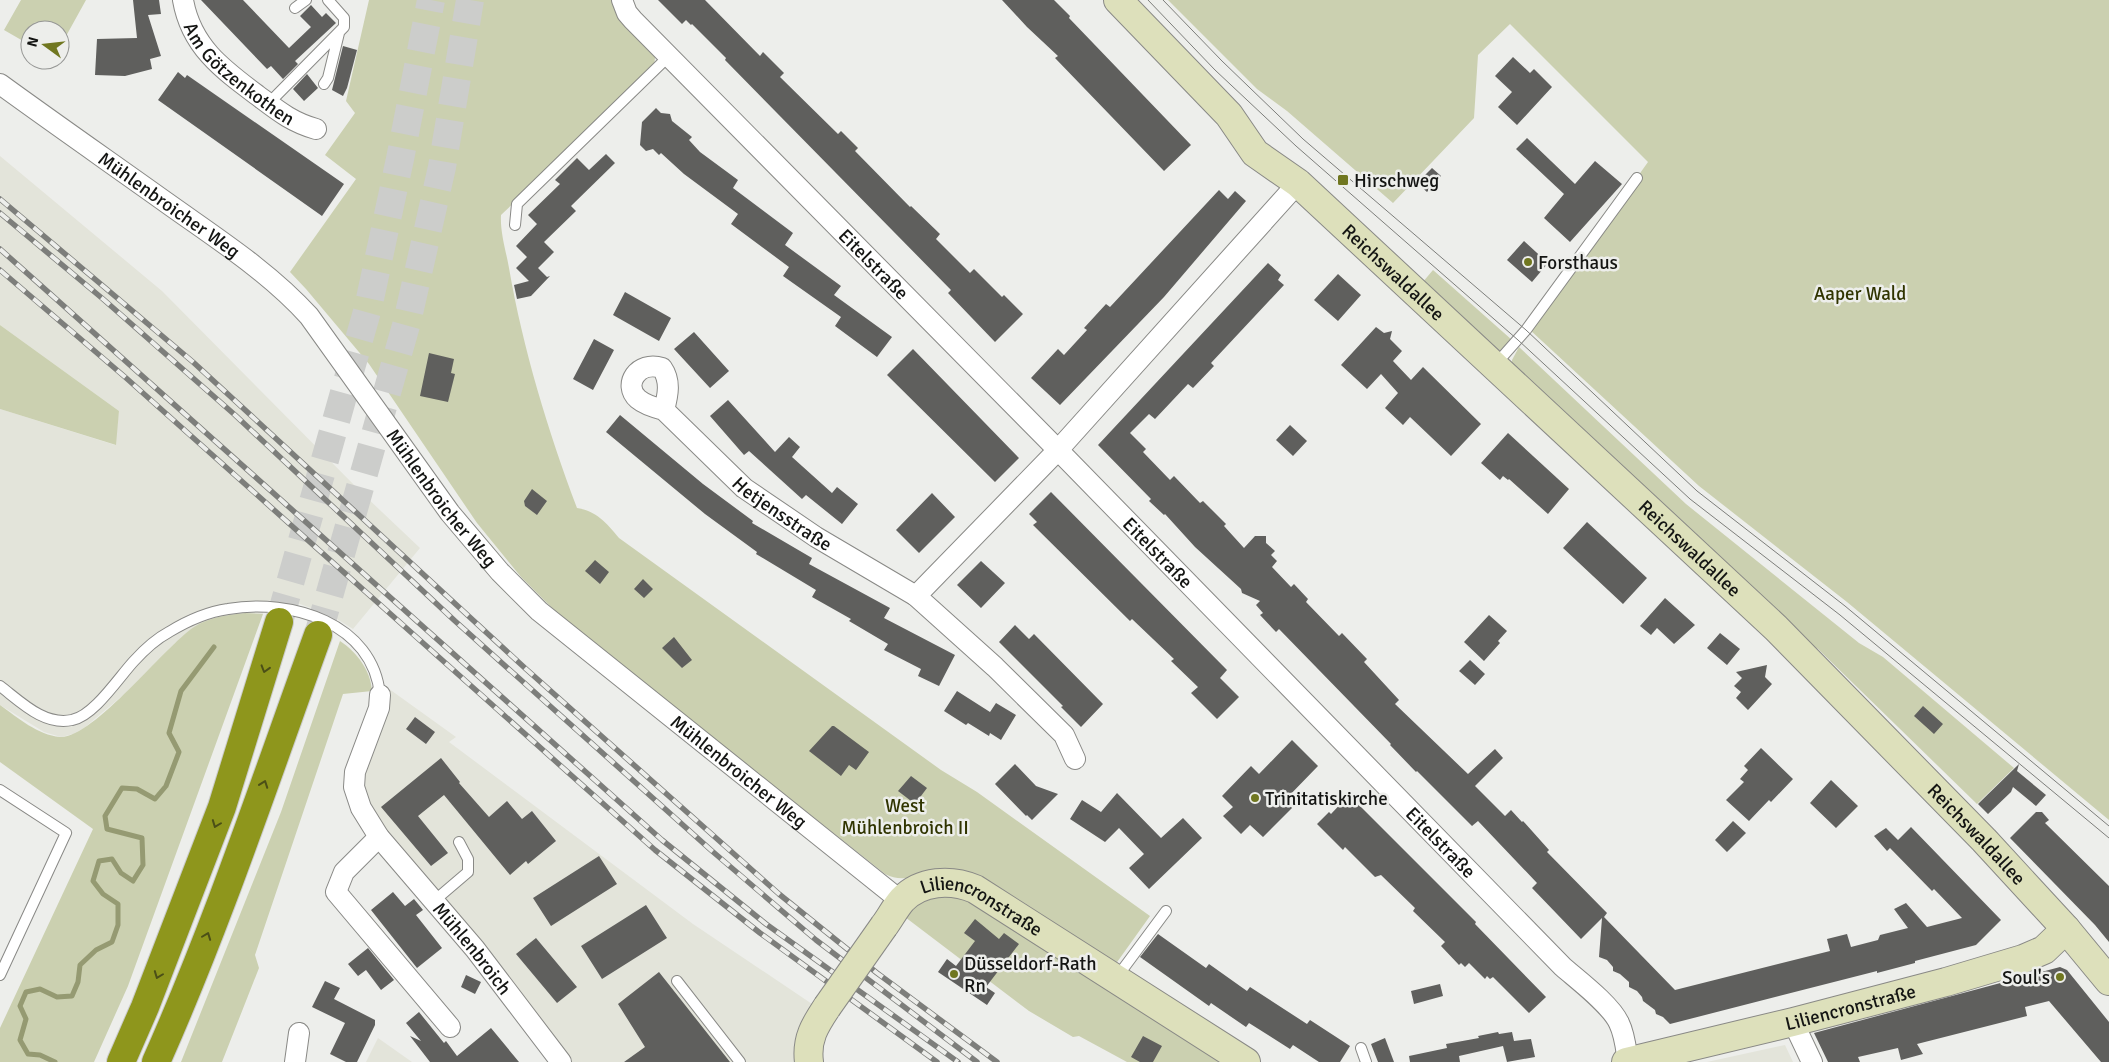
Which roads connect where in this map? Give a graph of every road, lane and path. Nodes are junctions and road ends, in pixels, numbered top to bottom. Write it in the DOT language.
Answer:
graph roads {
  1 [pos="183,0"];
  2 [pos="305,0"];
  3 [pos="328,0"];
  4 [pos="622,0"];
  5 [pos="1118,0"];
  6 [pos="295,8"];
  7 [pos="339,32"];
  8 [pos="669,56"];
  9 [pos="0,84"];
  10 [pos="324,84"];
  11 [pos="268,104"];
  12 [pos="316,130"];
  13 [pos="1637,178"];
  14 [pos="1298,183"];
  15 [pos="515,225"];
  16 [pos="1494,366"];
  17 [pos="664,410"];
  18 [pos="1058,450"];
  19 [pos="916,596"];
  20 [pos="279,622"];
  21 [pos="318,635"];
  22 [pos="0,686"];
  23 [pos="380,695"];
  24 [pos="1075,759"];
  25 [pos="0,790"];
  26 [pos="380,837"];
  27 [pos="459,842"];
  28 [pos="434,901"];
  29 [pos="901,901"];
  30 [pos="1166,911"];
  31 [pos="2066,929"];
  32 [pos="0,975"];
  33 [pos="1116,978"];
  34 [pos="677,981"];
  35 [pos="2109,981"];
  36 [pos="1793,1022"];
  37 [pos="450,1027"];
  38 [pos="299,1033"];
  39 [pos="1361,1048"];
  40 [pos="121,1062"];
  41 [pos="156,1062"];
  42 [pos="295,1062"];
  43 [pos="562,1062"];
  44 [pos="740,1062"];
  45 [pos="808,1062"];
  46 [pos="1246,1062"];
  47 [pos="1366,1062"];
  48 [pos="1627,1062"];
  49 [pos="1812,1062"];
  1 -- 11 [label="street, Am Götzenkothen"];
  2 -- 6 [label="lane"];
  3 -- 7 [label="lane"];
  4 -- 8 [label="street, Eitelstraße"];
  5 -- 14 [label="main road, Reichswaldallee"];
  7 -- 10 [label="lane"];
  7 -- 11 [label="lane"];
  8 -- 15 [label="lane"];
  8 -- 18 [label="street, Eitelstraße"];
  9 -- 29 [label="street, Mühlenbroicher Weg"];
  11 -- 12 [label="street, Am Götzenkothen"];
  13 -- 16 [label="lane"];
  14 -- 16 [label="main road, Reichswaldallee"];
  14 -- 18 [label="street"];
  16 -- 31 [label="main road, Reichswaldallee"];
  17 -- 19 [label="street, Hetjensstraße"];
  18 -- 19 [label="street"];
  18 -- 48 [label="street, Eitelstraße"];
  19 -- 24 [label="street, Hetjensstraße"];
  20 -- 40 [label="highway, one-way"];
  41 -- 21 [label="highway, one-way"];
  22 -- 23 [label="lane"];
  23 -- 26 [label="street, Mühlenbroich"];
  25 -- 32 [label="lane"];
  26 -- 28 [label="street, Mühlenbroich"];
  26 -- 37 [label="street"];
  27 -- 28 [label="lane"];
  28 -- 43 [label="street, Mühlenbroich"];
  29 -- 33 [label="main road, Liliencronstraße"];
  29 -- 45 [label="main road, Liliencronstraße, bridge"];
  30 -- 33 [label="lane"];
  31 -- 35 [label="main road, Reichswaldallee"];
  31 -- 36 [label="main road, Liliencronstraße"];
  33 -- 46 [label="main road, Liliencronstraße"];
  34 -- 44 [label="lane"];
  36 -- 48 [label="main road, Liliencronstraße"];
  36 -- 49 [label="street"];
  38 -- 42 [label="street"];
  39 -- 47 [label="lane"];
}
